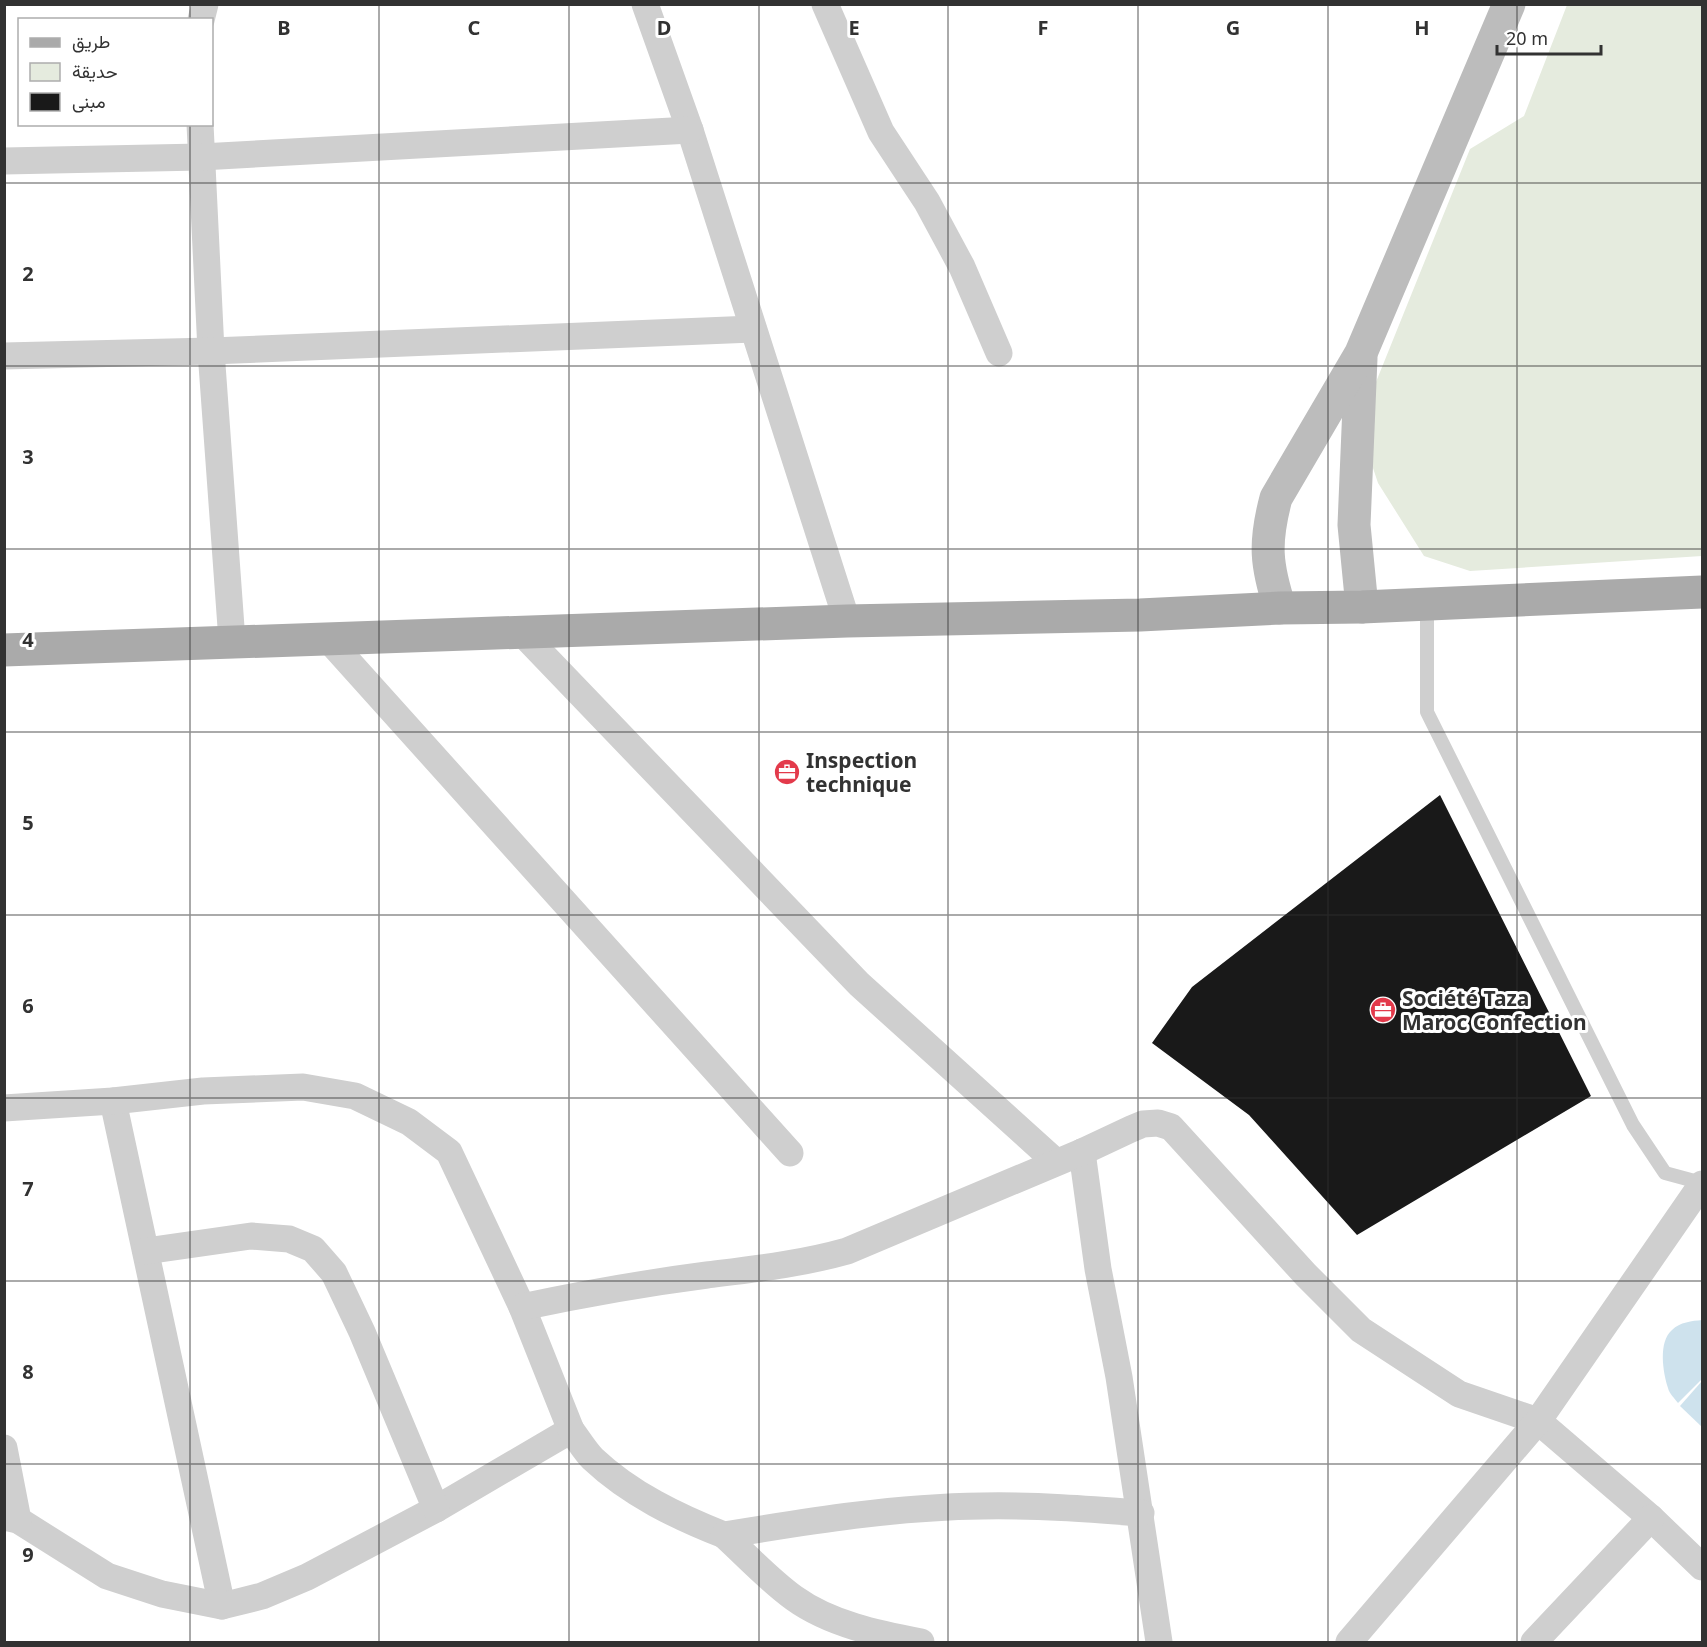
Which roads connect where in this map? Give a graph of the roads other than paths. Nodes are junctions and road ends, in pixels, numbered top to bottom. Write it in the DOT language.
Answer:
graph roads {
  1 [pos="645,4"];
  2 [pos="825,4"];
  3 [pos="1509,4"];
  4 [pos="200,126"];
  5 [pos="690,130"];
  6 [pos="201,157"];
  7 [pos="4,161"];
  8 [pos="753,329"];
  9 [pos="211,351"];
  10 [pos="999,353"];
  11 [pos="1361,353"];
  12 [pos="4,356"];
  13 [pos="1702,592"];
  14 [pos="1427,605"];
  15 [pos="1362,607"];
  16 [pos="1280,608"];
  17 [pos="847,621"];
  18 [pos="520,632"];
  19 [pos="327,638"];
  20 [pos="232,641"];
  21 [pos="4,650"];
  22 [pos="113,1101"];
  23 [pos="4,1108"];
  24 [pos="1082,1152"];
  25 [pos="790,1153"];
  26 [pos="1056,1162"];
  27 [pos="1702,1184"];
  28 [pos="146,1251"];
  29 [pos="522,1307"];
  30 [pos="1538,1421"];
  31 [pos="571,1430"];
  32 [pos="4,1448"];
  33 [pos="436,1509"];
  34 [pos="1141,1513"];
  35 [pos="11,1518"];
  36 [pos="1651,1518"];
  37 [pos="724,1535"];
  38 [pos="1702,1568"];
  39 [pos="222,1606"];
  40 [pos="921,1642"];
  41 [pos="1160,1642"];
  42 [pos="1348,1642"];
  43 [pos="1534,1642"];
  1 -- 5 [label="street"];
  2 -- 10 [label="street"];
  3 -- 11 [label="street"];
  4 -- 6 [label="street"];
  5 -- 6 [label="street"];
  5 -- 8 [label="street"];
  6 -- 7 [label="street"];
  6 -- 9 [label="street"];
  8 -- 9 [label="street"];
  8 -- 17 [label="street"];
  9 -- 12 [label="street"];
  9 -- 20 [label="street"];
  11 -- 15 [label="street"];
  11 -- 16 [label="street"];
  13 -- 14 [label="main road"];
  14 -- 15 [label="main road"];
  14 -- 27 [label="lane"];
  15 -- 16 [label="main road"];
  16 -- 17 [label="main road"];
  17 -- 18 [label="main road"];
  18 -- 19 [label="main road"];
  18 -- 26 [label="street"];
  19 -- 20 [label="main road"];
  19 -- 25 [label="street"];
  20 -- 21 [label="main road"];
  22 -- 23 [label="street"];
  22 -- 28 [label="street"];
  22 -- 29 [label="street"];
  24 -- 26 [label="street"];
  24 -- 30 [label="street"];
  24 -- 34 [label="street"];
  26 -- 29 [label="street"];
  27 -- 30 [label="street"];
  28 -- 33 [label="street"];
  28 -- 39 [label="street"];
  29 -- 31 [label="street"];
  30 -- 36 [label="street"];
  30 -- 42 [label="street"];
  31 -- 33 [label="street"];
  31 -- 37 [label="street"];
  32 -- 35 [label="street"];
  33 -- 39 [label="street"];
  34 -- 37 [label="street"];
  34 -- 41 [label="street"];
  35 -- 39 [label="street"];
  36 -- 38 [label="street"];
  36 -- 43 [label="street"];
  37 -- 40 [label="street"];
}
